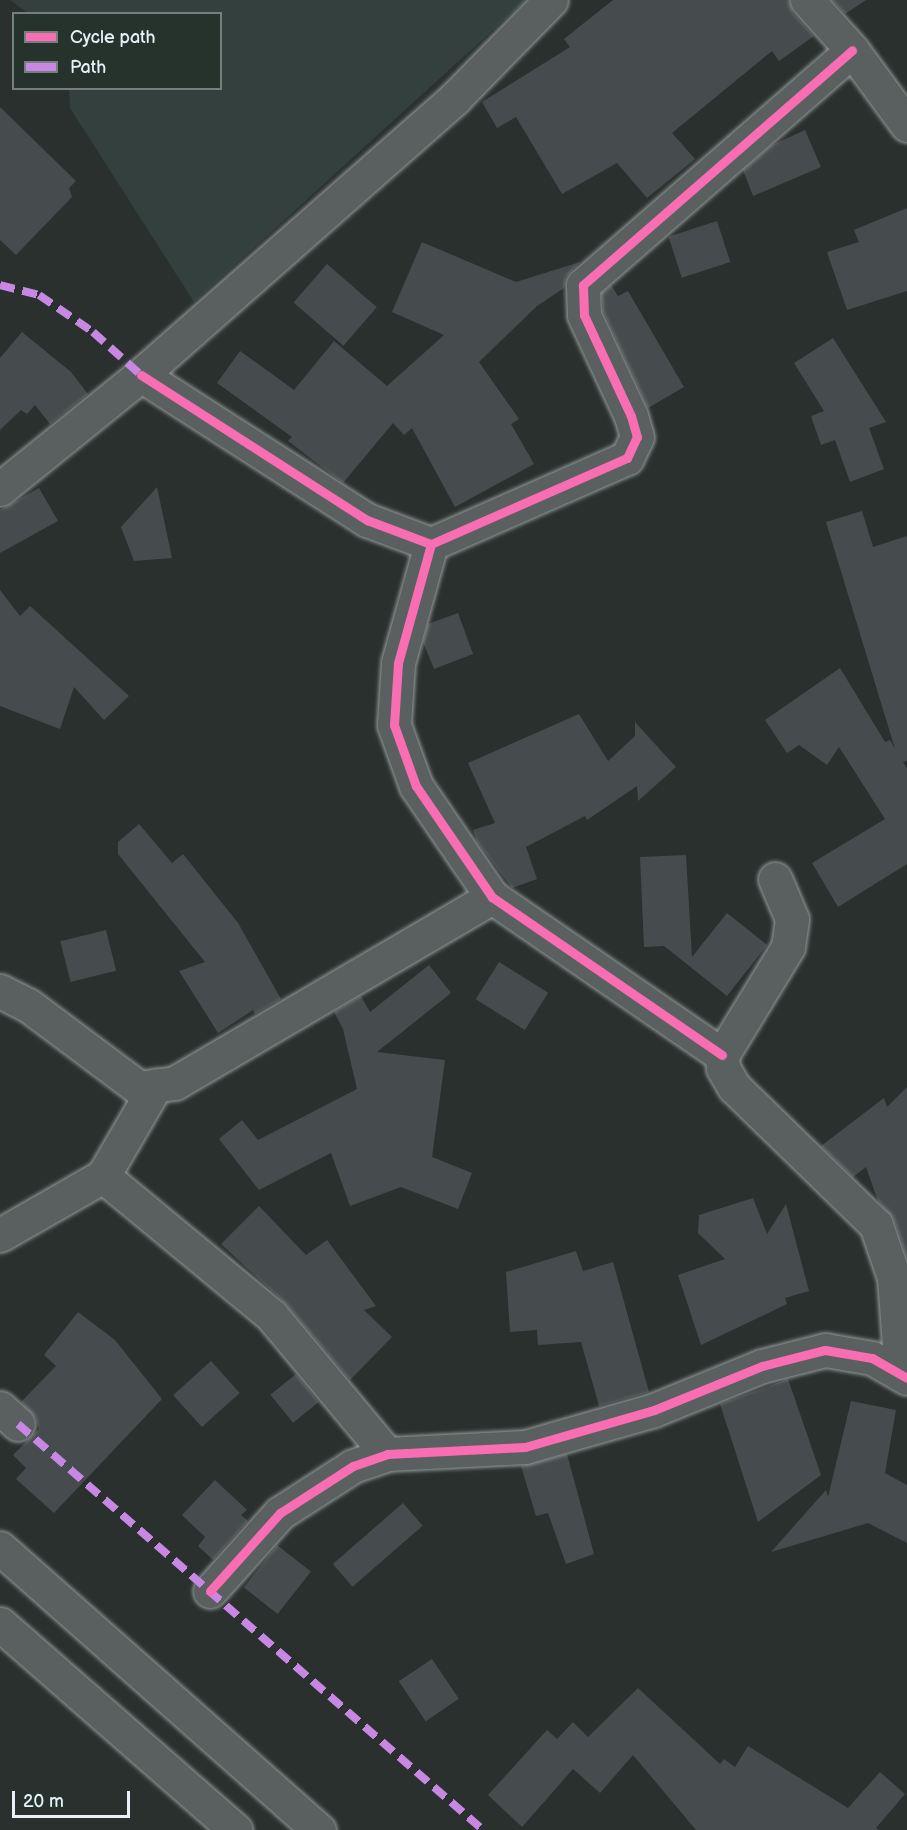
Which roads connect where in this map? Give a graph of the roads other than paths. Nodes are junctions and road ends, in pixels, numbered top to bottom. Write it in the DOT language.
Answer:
graph roads {
  1 [pos="551,0"];
  2 [pos="807,0"];
  3 [pos="852,50"];
  4 [pos="907,125"];
  5 [pos="141,375"];
  6 [pos="0,489"];
  7 [pos="431,544"];
  8 [pos="775,879"];
  9 [pos="492,897"];
  10 [pos="0,991"];
  11 [pos="722,1055"];
  12 [pos="156,1085"];
  13 [pos="103,1176"];
  14 [pos="0,1235"];
  15 [pos="897,1246"];
  16 [pos="904,1376"];
  17 [pos="387,1454"];
  18 [pos="0,1548"];
  19 [pos="210,1591"];
  20 [pos="0,1624"];
  21 [pos="235,1830"];
  22 [pos="319,1830"];
  1 -- 5 [label="main road"];
  2 -- 3 [label="main road"];
  3 -- 4 [label="main road"];
  3 -- 7 [label="main road"];
  5 -- 6 [label="main road"];
  5 -- 7 [label="main road"];
  7 -- 9 [label="main road"];
  8 -- 11 [label="main road"];
  9 -- 11 [label="main road"];
  9 -- 12 [label="main road"];
  10 -- 12 [label="main road"];
  11 -- 15 [label="main road"];
  12 -- 13 [label="main road"];
  13 -- 14 [label="main road"];
  13 -- 17 [label="main road"];
  15 -- 16 [label="main road"];
  16 -- 17 [label="main road"];
  17 -- 19 [label="main road"];
  18 -- 22 [label="main road"];
  20 -- 21 [label="main road"];
}
